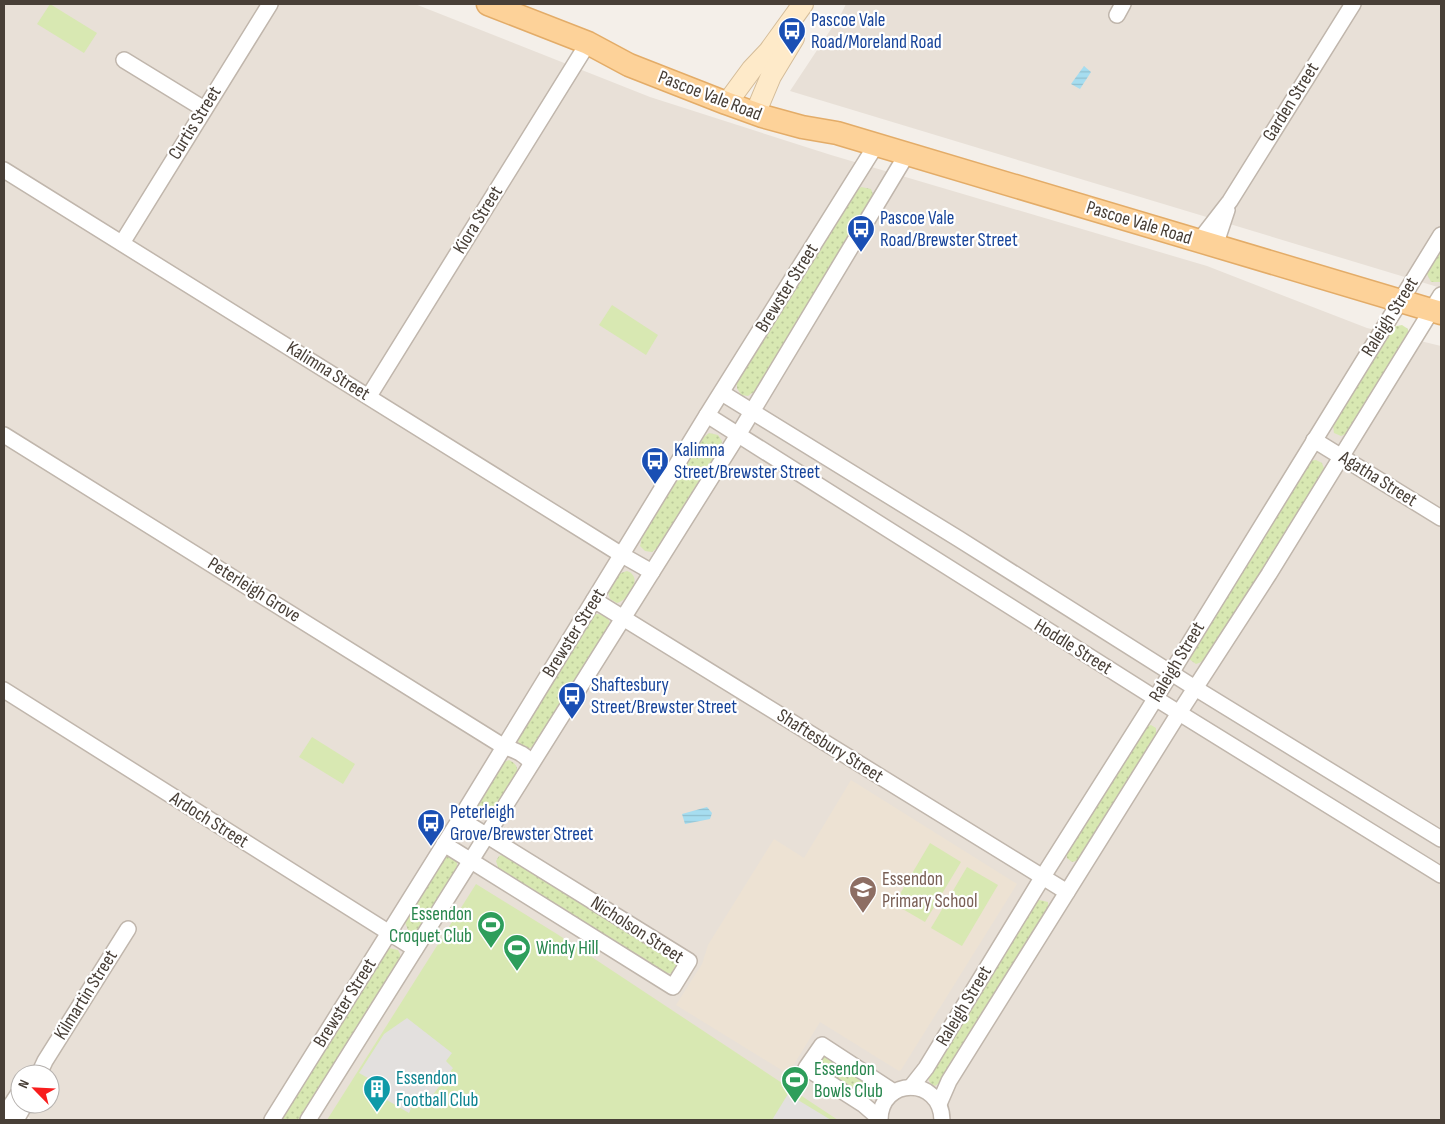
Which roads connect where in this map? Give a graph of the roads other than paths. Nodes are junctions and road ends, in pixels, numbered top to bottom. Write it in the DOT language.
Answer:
graph roads {
  1 [pos="270,4"];
  2 [pos="488,4"];
  3 [pos="803,4"];
  4 [pos="814,4"];
  5 [pos="1353,4"];
  6 [pos="588,43"];
  7 [pos="124,60"];
  8 [pos="731,98"];
  9 [pos="758,108"];
  10 [pos="204,109"];
  11 [pos="876,145"];
  12 [pos="907,154"];
  13 [pos="4,170"];
  14 [pos="1441,235"];
  15 [pos="122,243"];
  16 [pos="1207,243"];
  17 [pos="1400,301"];
  18 [pos="1438,306"];
  19 [pos="722,393"];
  20 [pos="369,396"];
  21 [pos="752,411"];
  22 [pos="707,415"];
  23 [pos="4,434"];
  24 [pos="738,435"];
  25 [pos="1314,440"];
  26 [pos="1341,456"];
  27 [pos="1441,518"];
  28 [pos="622,555"];
  29 [pos="652,572"];
  30 [pos="594,600"];
  31 [pos="623,618"];
  32 [pos="1171,672"];
  33 [pos="1195,688"];
  34 [pos="4,690"];
  35 [pos="1155,698"];
  36 [pos="1178,713"];
  37 [pos="504,746"];
  38 [pos="532,763"];
  39 [pos="460,819"];
  40 [pos="487,834"];
  41 [pos="1441,839"];
  42 [pos="444,844"];
  43 [pos="470,860"];
  44 [pos="1441,875"];
  45 [pos="1042,878"];
  46 [pos="1066,892"];
  47 [pos="128,929"];
  48 [pos="389,932"];
  49 [pos="415,949"];
  50 [pos="44,1064"];
  51 [pos="911,1087"];
  52 [pos="894,1092"];
  53 [pos="939,1104"];
  54 [pos="880,1119"];
  55 [pos="272,1120"];
  56 [pos="308,1120"];
  57 [pos="942,1120"];
  1 -- 10 [label="street, Curtis Street"];
  2 -- 6 [label="main road, Pascoe Vale Road"];
  3 -- 8 [label="main road"];
  4 -- 9 [label="main road"];
  5 -- 16 [label="street, Garden Street"];
  6 -- 8 [label="main road, Pascoe Vale Road"];
  6 -- 20 [label="street, Kiora Street"];
  7 -- 10 [label="street"];
  8 -- 9 [label="main road, Pascoe Vale Road"];
  9 -- 11 [label="main road, Pascoe Vale Road"];
  10 -- 15 [label="street, Curtis Street"];
  11 -- 12 [label="main road, Pascoe Vale Road"];
  11 -- 19 [label="street, Brewster Street"];
  12 -- 16 [label="main road, Pascoe Vale Road"];
  12 -- 21 [label="street, Brewster Street"];
  13 -- 15 [label="street, Kalimna Street"];
  14 -- 17 [label="street, Raleigh Street"];
  15 -- 20 [label="street, Kalimna Street"];
  16 -- 17 [label="main road, Pascoe Vale Road"];
  17 -- 18 [label="main road, Pascoe Vale Road"];
  17 -- 25 [label="street, Raleigh Street"];
  18 -- 26 [label="street, Raleigh Street"];
  19 -- 21 [label="street, Hoddle Street"];
  19 -- 22 [label="street, Brewster Street"];
  20 -- 28 [label="street, Kalimna Street"];
  21 -- 24 [label="street, Brewster Street"];
  21 -- 32 [label="street, Hoddle Street"];
  22 -- 24 [label="street, Hoddle Street"];
  22 -- 28 [label="street, Brewster Street"];
  23 -- 37 [label="street, Peterleigh Grove"];
  24 -- 29 [label="street, Brewster Street"];
  24 -- 35 [label="street, Hoddle Street"];
  25 -- 26 [label="street, Agatha Street"];
  25 -- 32 [label="street, Raleigh Street"];
  26 -- 27 [label="street, Agatha Street"];
  26 -- 33 [label="street, Raleigh Street"];
  28 -- 29 [label="street, Kalimna Street"];
  28 -- 30 [label="street, Brewster Street"];
  29 -- 31 [label="street, Brewster Street"];
  30 -- 31 [label="street, Shaftesbury Street"];
  30 -- 37 [label="street, Brewster Street"];
  31 -- 38 [label="street, Brewster Street"];
  31 -- 45 [label="street, Shaftesbury Street"];
  32 -- 33 [label="street, Hoddle Street"];
  32 -- 35 [label="street, Raleigh Street"];
  33 -- 36 [label="street, Raleigh Street"];
  33 -- 41 [label="street, Hoddle Street"];
  34 -- 48 [label="street, Ardoch Street"];
  35 -- 36 [label="street, Hoddle Street"];
  35 -- 45 [label="street, Raleigh Street"];
  36 -- 44 [label="street, Hoddle Street"];
  36 -- 46 [label="street, Raleigh Street"];
  37 -- 38 [label="street, Peterleigh Grove"];
  37 -- 39 [label="street, Brewster Street"];
  38 -- 40 [label="street, Brewster Street"];
  39 -- 40 [label="street, Nicholson Street"];
  39 -- 42 [label="street, Brewster Street"];
  40 -- 43 [label="street, Brewster Street"];
  40 -- 43 [label="street, Nicholson Street"];
  42 -- 43 [label="street, Nicholson Street"];
  42 -- 48 [label="street, Brewster Street"];
  43 -- 49 [label="street, Brewster Street"];
  45 -- 46 [label="street, Shaftesbury Street"];
  45 -- 51 [label="street, Raleigh Street"];
  46 -- 53 [label="street, Raleigh Street"];
  47 -- 50 [label="street, Kilmartin Street"];
  48 -- 49 [label="street, Ardoch Street"];
  48 -- 55 [label="street, Brewster Street"];
  49 -- 56 [label="street, Brewster Street"];
  51 -- 52 [label="street"];
  51 -- 53 [label="street"];
  52 -- 54 [label="street"];
  52 -- 54 [label="street"];
  53 -- 57 [label="street"];
}
